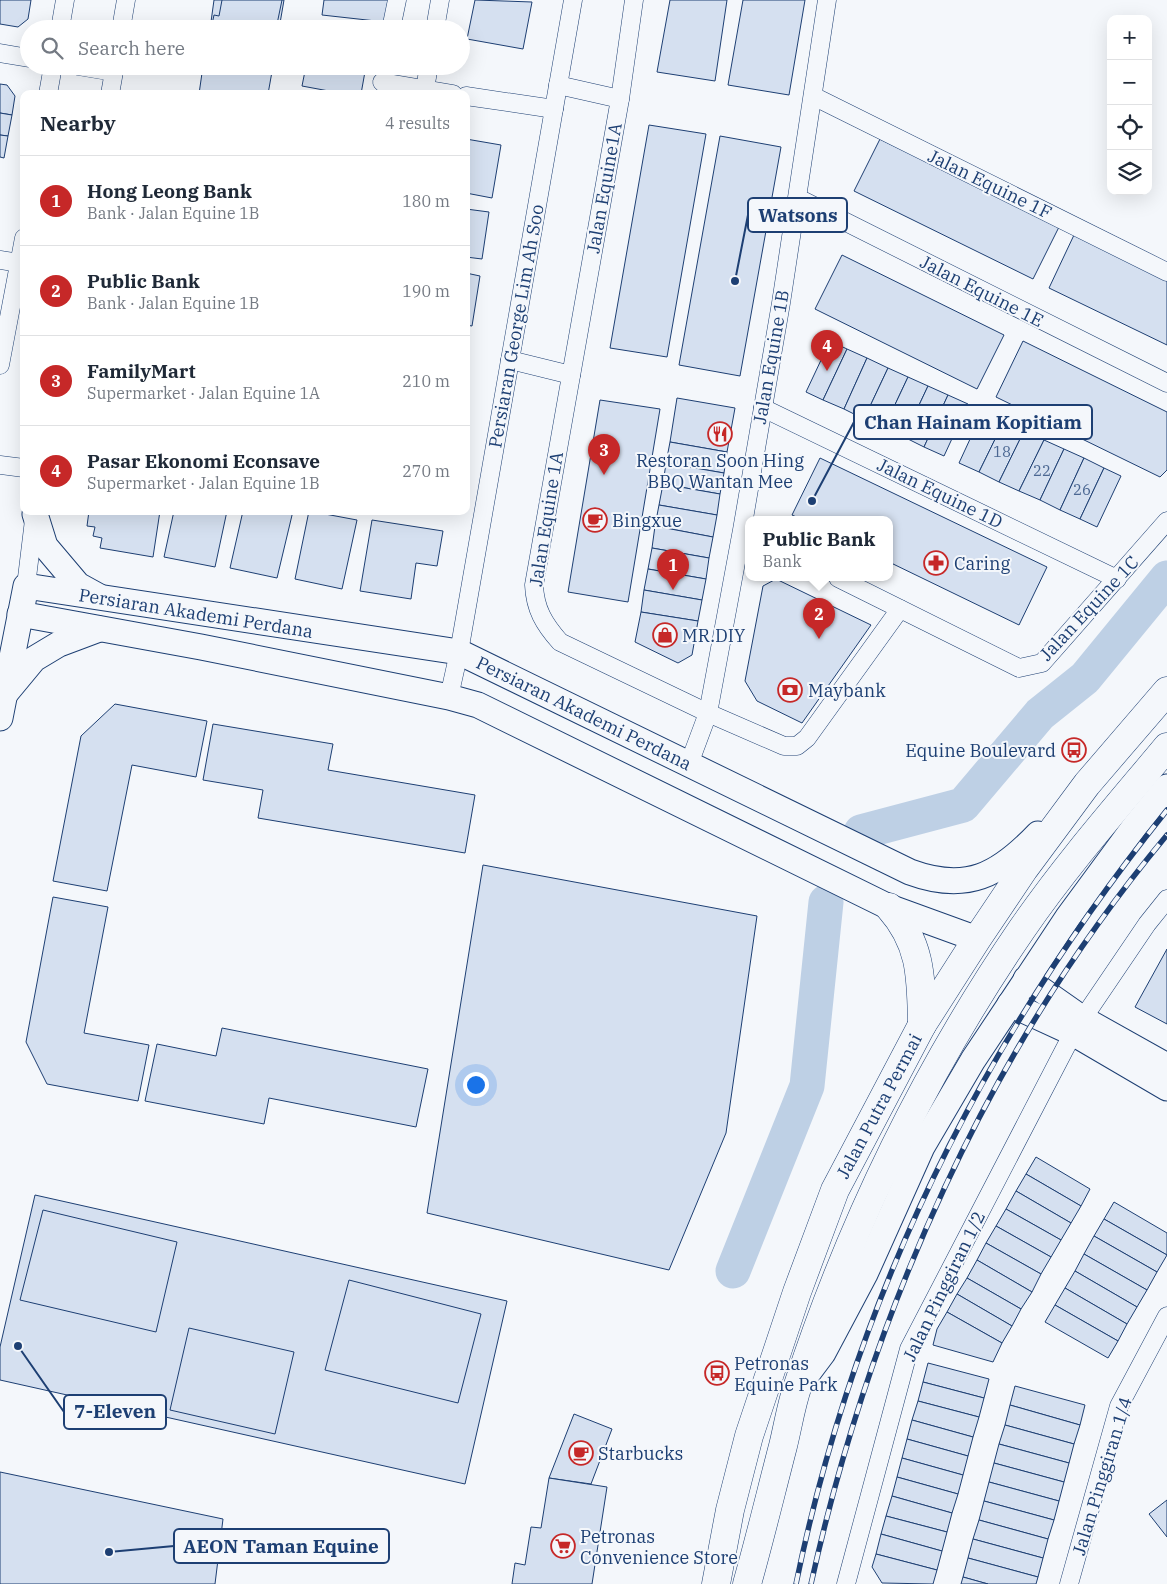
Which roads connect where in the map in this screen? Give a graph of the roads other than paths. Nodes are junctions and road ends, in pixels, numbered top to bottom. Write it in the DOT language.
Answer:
graph roads {
  1 [pos="65,0"];
  2 [pos="126,0"];
  3 [pos="397,0"];
  4 [pos="440,0"];
  5 [pos="573,0"];
  6 [pos="634,0"];
  7 [pos="827,0"];
  8 [pos="62,20"];
  9 [pos="123,20"];
  10 [pos="393,20"];
  11 [pos="437,20"];
  12 [pos="0,53"];
  13 [pos="20,56"];
  14 [pos="51,75"];
  15 [pos="114,75"];
  16 [pos="427,75"];
  17 [pos="382,81"];
  18 [pos="558,85"];
  19 [pos="49,90"];
  20 [pos="111,90"];
  21 [pos="416,90"];
  22 [pos="424,90"];
  23 [pos="813,96"];
  24 [pos="470,97"];
  25 [pos="620,99"];
  26 [pos="554,109"];
  27 [pos="798,198"];
  28 [pos="0,260"];
  29 [pos="20,263"];
  30 [pos="1167,272"];
  31 [pos="510,360"];
  32 [pos="0,364"];
  33 [pos="570,375"];
  34 [pos="1167,383"];
  35 [pos="763,408"];
  36 [pos="0,465"];
  37 [pos="20,468"];
  38 [pos="35,515"];
  39 [pos="36,515"];
  40 [pos="747,516"];
  41 [pos="1167,521"];
  42 [pos="745,532"];
  43 [pos="1117,579"];
  44 [pos="844,581"];
  45 [pos="26,586"];
  46 [pos="104,600"];
  47 [pos="900,609"];
  48 [pos="20,614"];
  49 [pos="99,629"];
  50 [pos="459,652"];
  51 [pos="1167,691"];
  52 [pos="449,697"];
  53 [pos="2,706"];
  54 [pos="708,713"];
  55 [pos="1167,747"];
  56 [pos="689,764"];
  57 [pos="1087,784"];
  58 [pos="1167,787"];
  59 [pos="1167,899"];
  60 [pos="888,907"];
  61 [pos="1022,929"];
  62 [pos="977,939"];
  63 [pos="1026,980"];
  64 [pos="1010,1004"];
  65 [pos="922,1025"];
  66 [pos="1078,1026"];
  67 [pos="1167,1066"];
  68 [pos="1167,1088"];
  69 [pos="1167,1316"];
  70 [pos="797,1389"];
  71 [pos="716,1584"];
  72 [pos="747,1584"];
  73 [pos="846,1584"];
  74 [pos="1069,1584"];
  1 -- 8 [label="street"];
  2 -- 9 [label="street"];
  3 -- 10 [label="street"];
  4 -- 11 [label="street"];
  5 -- 18 [label="street, Persiaran George Lim Ah Soo"];
  6 -- 25 [label="street, Jalan Equine1A"];
  7 -- 23 [label="street, Jalan Equine 1B"];
  12 -- 13 [label="street"];
  14 -- 19 [label="street"];
  15 -- 20 [label="street"];
  16 -- 22 [label="street"];
  17 -- 21 [label="street"];
  18 -- 25 [label="street"];
  18 -- 26 [label="street, Persiaran George Lim Ah Soo"];
  23 -- 27 [label="street, Jalan Equine 1B"];
  23 -- 30 [label="street, Jalan Equine 1F"];
  24 -- 26 [label="street"];
  25 -- 33 [label="street, Jalan Equine1A"];
  26 -- 31 [label="street, Persiaran George Lim Ah Soo"];
  27 -- 34 [label="street, Jalan Equine 1E"];
  27 -- 35 [label="street, Jalan Equine 1B"];
  28 -- 29 [label="street"];
  29 -- 32 [label="street"];
  31 -- 33 [label="street"];
  31 -- 50 [label="street, Persiaran George Lim Ah Soo"];
  33 -- 54 [label="street, Jalan Equine 1A"];
  35 -- 40 [label="street, Jalan Equine 1B"];
  35 -- 43 [label="street, Jalan Equine 1D"];
  36 -- 37 [label="street"];
  38 -- 45 [label="street"];
  39 -- 46 [label="street"];
  41 -- 43 [label="street, Jalan Equine 1C"];
  42 -- 54 [label="street, Jalan Equine 1B"];
  43 -- 47 [label="street, Jalan Equine 1C"];
  44 -- 47 [label="street, Jalan Equine 1C"];
  45 -- 46 [label="street, Persiaran Akademi Perdana"];
  45 -- 48 [label="street"];
  46 -- 50 [label="street, Persiaran Akademi Perdana"];
  47 -- 54 [label="street"];
  48 -- 49 [label="street, Persiaran Akademi Perdana"];
  48 -- 53 [label="street"];
  49 -- 52 [label="street, Persiaran Akademi Perdana"];
  49 -- 53 [label="street"];
  50 -- 52 [label="street, Persiaran George Lim Ah Soo"];
  50 -- 56 [label="street, Persiaran Akademi Perdana"];
  51 -- 57 [label="main road, Jalan Putra Permai"];
  52 -- 60 [label="street, Persiaran Akademi Perdana"];
  54 -- 56 [label="street, Jalan Equine 1B"];
  55 -- 61 [label="main road, Jalan Putra Permai"];
  56 -- 57 [label="street, Persiaran Akademi Perdana"];
  57 -- 62 [label="main road, Jalan Putra Permai"];
  58 -- 63 [label="street"];
  59 -- 66 [label="street, Jalan Pinggiran 1/2"];
  60 -- 62 [label="street, Persiaran Akademi Perdana"];
  60 -- 65 [label="main road"];
  61 -- 62 [label="main road"];
  61 -- 70 [label="main road, Jalan Putra Permai"];
  62 -- 65 [label="main road, Jalan Putra Permai"];
  63 -- 64 [label="street"];
  63 -- 66 [label="street"];
  64 -- 66 [label="street"];
  64 -- 70 [label="street"];
  65 -- 71 [label="main road, Jalan Putra Permai"];
  66 -- 67 [label="street"];
  66 -- 68 [label="street"];
  66 -- 73 [label="street, Jalan Pinggiran 1/2"];
  69 -- 74 [label="street, Jalan Pinggiran 1/4"];
  70 -- 72 [label="main road, Jalan Putra Permai"];
}
